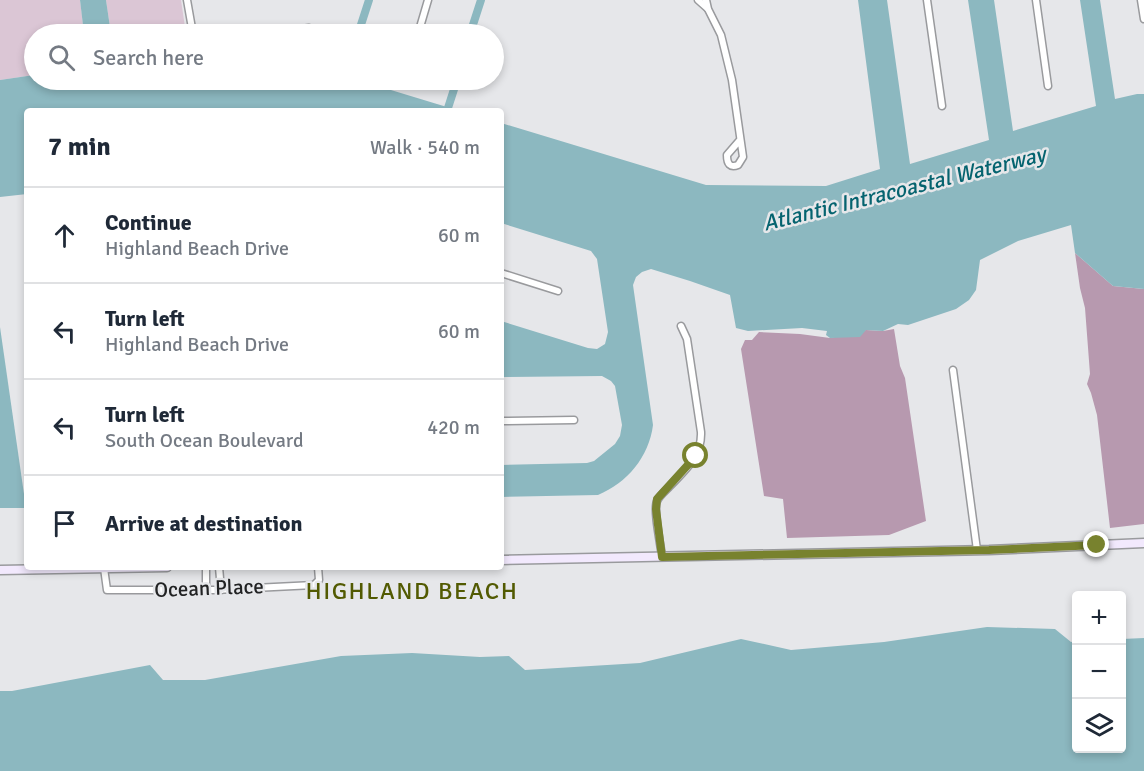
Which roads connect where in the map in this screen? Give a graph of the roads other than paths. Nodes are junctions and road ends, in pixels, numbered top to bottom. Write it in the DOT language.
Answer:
graph roads {
  1 [pos="187,0"];
  2 [pos="428,0"];
  3 [pos="698,0"];
  4 [pos="706,0"];
  5 [pos="927,0"];
  6 [pos="1036,0"];
  7 [pos="1141,0"];
  8 [pos="708,9"];
  9 [pos="1144,19"];
  10 [pos="191,24"];
  11 [pos="420,24"];
  12 [pos="1048,86"];
  13 [pos="942,106"];
  14 [pos="740,140"];
  15 [pos="504,274"];
  16 [pos="558,291"];
  17 [pos="681,326"];
  18 [pos="953,370"];
  19 [pos="574,420"];
  20 [pos="504,421"];
  21 [pos="1144,543"];
  22 [pos="977,550"];
  23 [pos="662,557"];
  24 [pos="504,560"];
  25 [pos="24,569"];
  26 [pos="0,570"];
  27 [pos="104,570"];
  28 [pos="206,570"];
  29 [pos="219,570"];
  30 [pos="318,570"];
  31 [pos="206,590"];
  32 [pos="221,590"];
  1 -- 10 [label="street"];
  2 -- 11 [label="street"];
  3 -- 8 [label="street"];
  4 -- 8 [label="street"];
  5 -- 13 [label="street"];
  6 -- 12 [label="street"];
  7 -- 9 [label="street"];
  8 -- 14 [label="street"];
  15 -- 16 [label="street"];
  17 -- 23 [label="street"];
  18 -- 22 [label="street"];
  19 -- 20 [label="street"];
  21 -- 22 [label="main road"];
  22 -- 23 [label="main road"];
  23 -- 24 [label="main road"];
  25 -- 26 [label="main road"];
  27 -- 31 [label="street, Ocean Place"];
  28 -- 31 [label="street"];
  29 -- 32 [label="street"];
  30 -- 32 [label="street, Ocean Place"];
  31 -- 32 [label="street, Ocean Place"];
}
